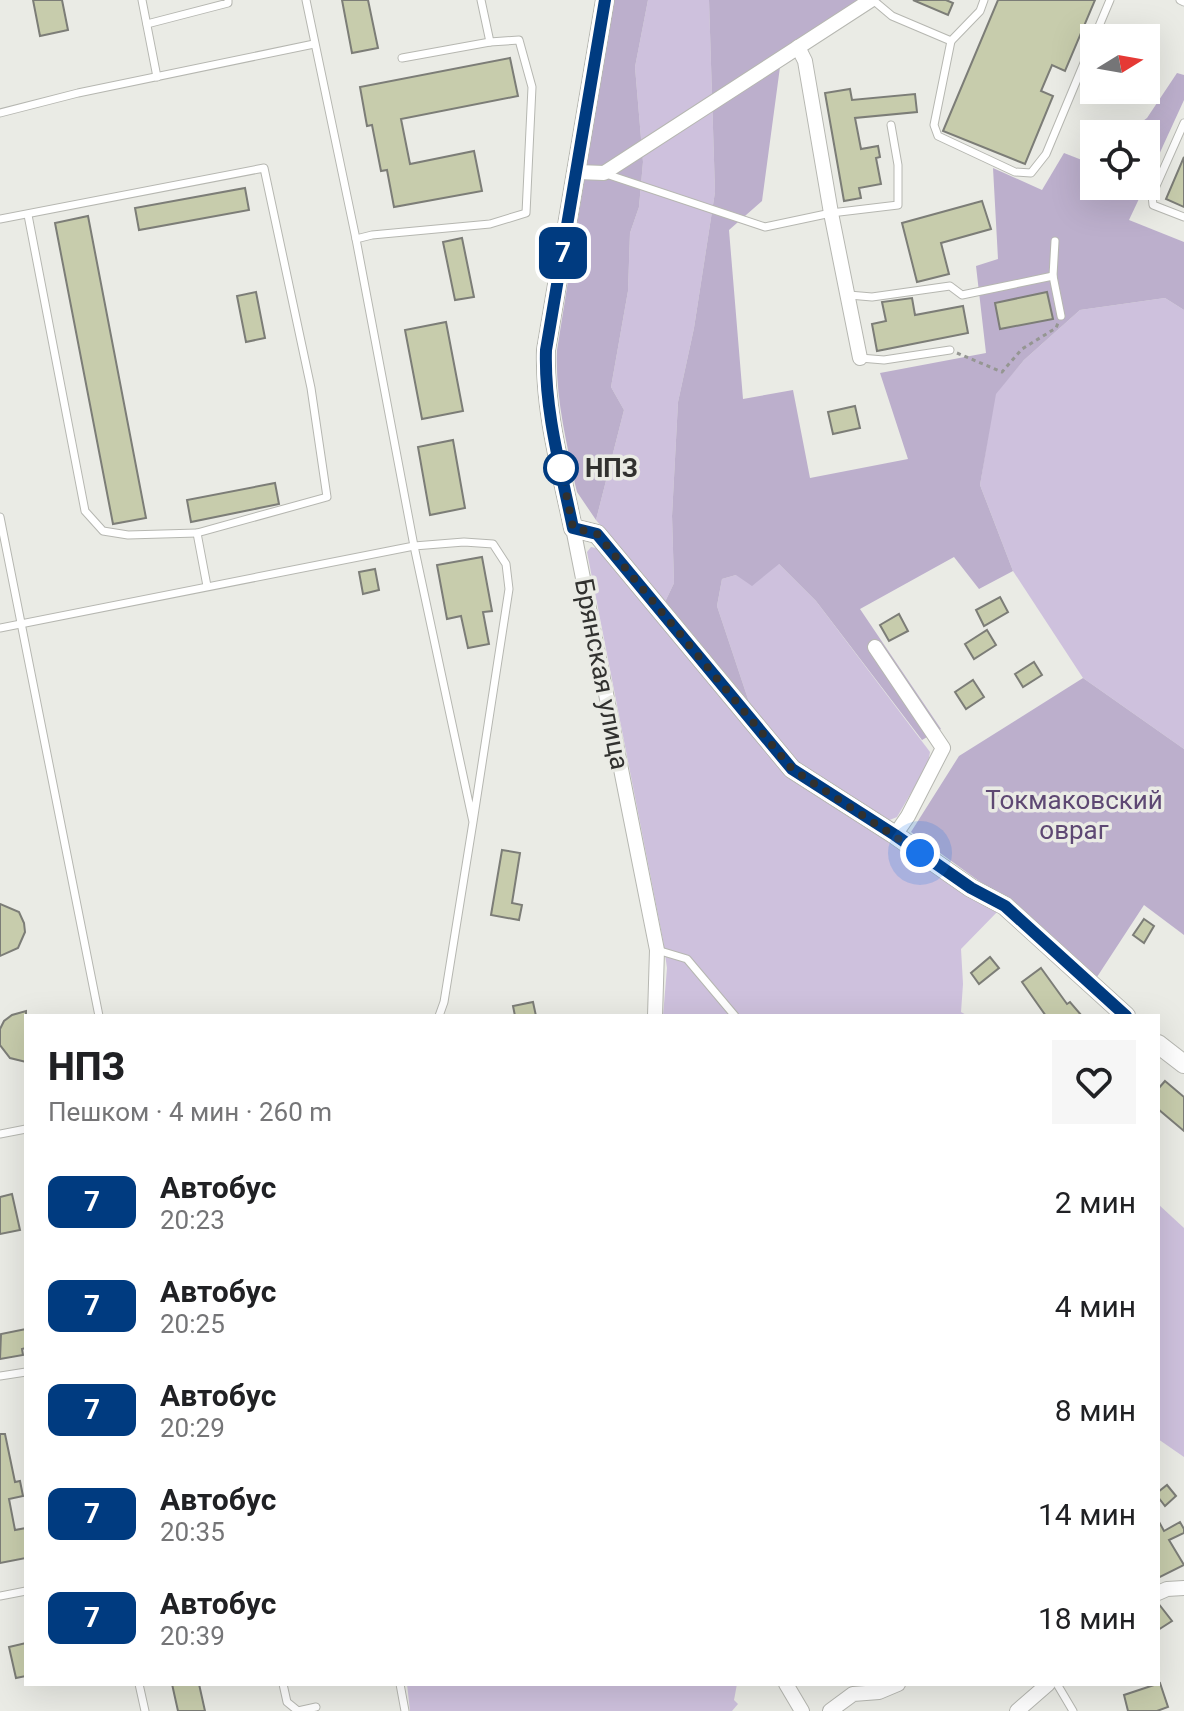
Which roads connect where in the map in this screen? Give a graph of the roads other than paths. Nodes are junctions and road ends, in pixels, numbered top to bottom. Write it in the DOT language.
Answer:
graph roads {
  1 [pos="142,0"];
  2 [pos="228,0"];
  3 [pos="306,0"];
  4 [pos="481,0"];
  5 [pos="605,0"];
  6 [pos="872,0"];
  7 [pos="984,0"];
  8 [pos="1110,0"];
  9 [pos="147,24"];
  10 [pos="1100,24"];
  11 [pos="951,41"];
  12 [pos="490,42"];
  13 [pos="314,44"];
  14 [pos="798,47"];
  15 [pos="402,58"];
  16 [pos="1080,72"];
  17 [pos="157,77"];
  18 [pos="0,113"];
  19 [pos="1184,123"];
  20 [pos="891,125"];
  21 [pos="578,172"];
  22 [pos="604,173"];
  23 [pos="831,213"];
  24 [pos="28,215"];
  25 [pos="1184,217"];
  26 [pos="0,219"];
  27 [pos="356,239"];
  28 [pos="1055,241"];
  29 [pos="1053,276"];
  30 [pos="847,295"];
  31 [pos="1061,316"];
  32 [pos="950,350"];
  33 [pos="860,358"];
  34 [pos="0,517"];
  35 [pos="573,528"];
  36 [pos="197,533"];
  37 [pos="2,534"];
  38 [pos="414,546"];
  39 [pos="207,586"];
  40 [pos="22,623"];
  41 [pos="0,628"];
  42 [pos="875,647"];
  43 [pos="473,822"];
  44 [pos="895,835"];
  45 [pos="657,950"];
  46 [pos="99,1014"];
  47 [pos="440,1014"];
  48 [pos="655,1014"];
  49 [pos="733,1014"];
  50 [pos="1124,1014"];
  51 [pos="1160,1046"];
  52 [pos="1184,1064"];
  53 [pos="24,1129"];
  54 [pos="0,1134"];
  55 [pos="24,1372"];
  56 [pos="0,1376"];
  57 [pos="1184,1589"];
  58 [pos="24,1591"];
  59 [pos="1160,1592"];
  60 [pos="0,1596"];
  61 [pos="139,1686"];
  62 [pos="283,1686"];
  63 [pos="400,1686"];
  64 [pos="787,1686"];
  65 [pos="893,1686"];
  66 [pos="1046,1686"];
  67 [pos="1058,1686"];
  68 [pos="316,1707"];
  69 [pos="145,1711"];
  70 [pos="405,1711"];
  71 [pos="802,1711"];
  72 [pos="830,1711"];
  73 [pos="1017,1711"];
  74 [pos="1073,1711"];
  1 -- 9 [label="lane"];
  2 -- 9 [label="lane"];
  3 -- 13 [label="lane"];
  4 -- 12 [label="lane"];
  5 -- 21 [label="street, Брянская улица"];
  6 -- 11 [label="lane"];
  6 -- 14 [label="street"];
  7 -- 11 [label="lane"];
  8 -- 10 [label="lane"];
  9 -- 17 [label="lane"];
  11 -- 16 [label="lane"];
  12 -- 15 [label="lane"];
  12 -- 27 [label="lane"];
  13 -- 17 [label="lane"];
  13 -- 27 [label="lane"];
  14 -- 22 [label="street"];
  14 -- 23 [label="street"];
  17 -- 18 [label="lane"];
  19 -- 25 [label="lane"];
  20 -- 23 [label="lane"];
  21 -- 22 [label="street"];
  21 -- 35 [label="street, Брянская улица"];
  22 -- 23 [label="lane"];
  23 -- 30 [label="street"];
  24 -- 26 [label="lane"];
  24 -- 36 [label="lane"];
  24 -- 36 [label="lane"];
  27 -- 38 [label="lane"];
  28 -- 29 [label="lane"];
  29 -- 30 [label="lane"];
  29 -- 31 [label="lane"];
  30 -- 33 [label="street"];
  32 -- 33 [label="lane"];
  34 -- 37 [label="lane"];
  35 -- 44 [label="street"];
  35 -- 45 [label="street, Брянская улица"];
  36 -- 39 [label="lane"];
  37 -- 40 [label="lane"];
  38 -- 39 [label="lane"];
  38 -- 43 [label="lane"];
  38 -- 43 [label="lane"];
  39 -- 40 [label="lane"];
  40 -- 41 [label="lane"];
  40 -- 46 [label="lane"];
  42 -- 44 [label="street"];
  43 -- 47 [label="lane"];
  44 -- 50 [label="street"];
  45 -- 48 [label="street, Брянская улица"];
  45 -- 49 [label="lane"];
  51 -- 52 [label="street"];
  53 -- 54 [label="lane"];
  55 -- 56 [label="lane"];
  57 -- 59 [label="street"];
  58 -- 60 [label="lane"];
  61 -- 69 [label="lane"];
  62 -- 68 [label="lane"];
  63 -- 70 [label="lane"];
  64 -- 71 [label="street"];
  65 -- 72 [label="street"];
  66 -- 73 [label="street"];
  67 -- 74 [label="lane"];
}
